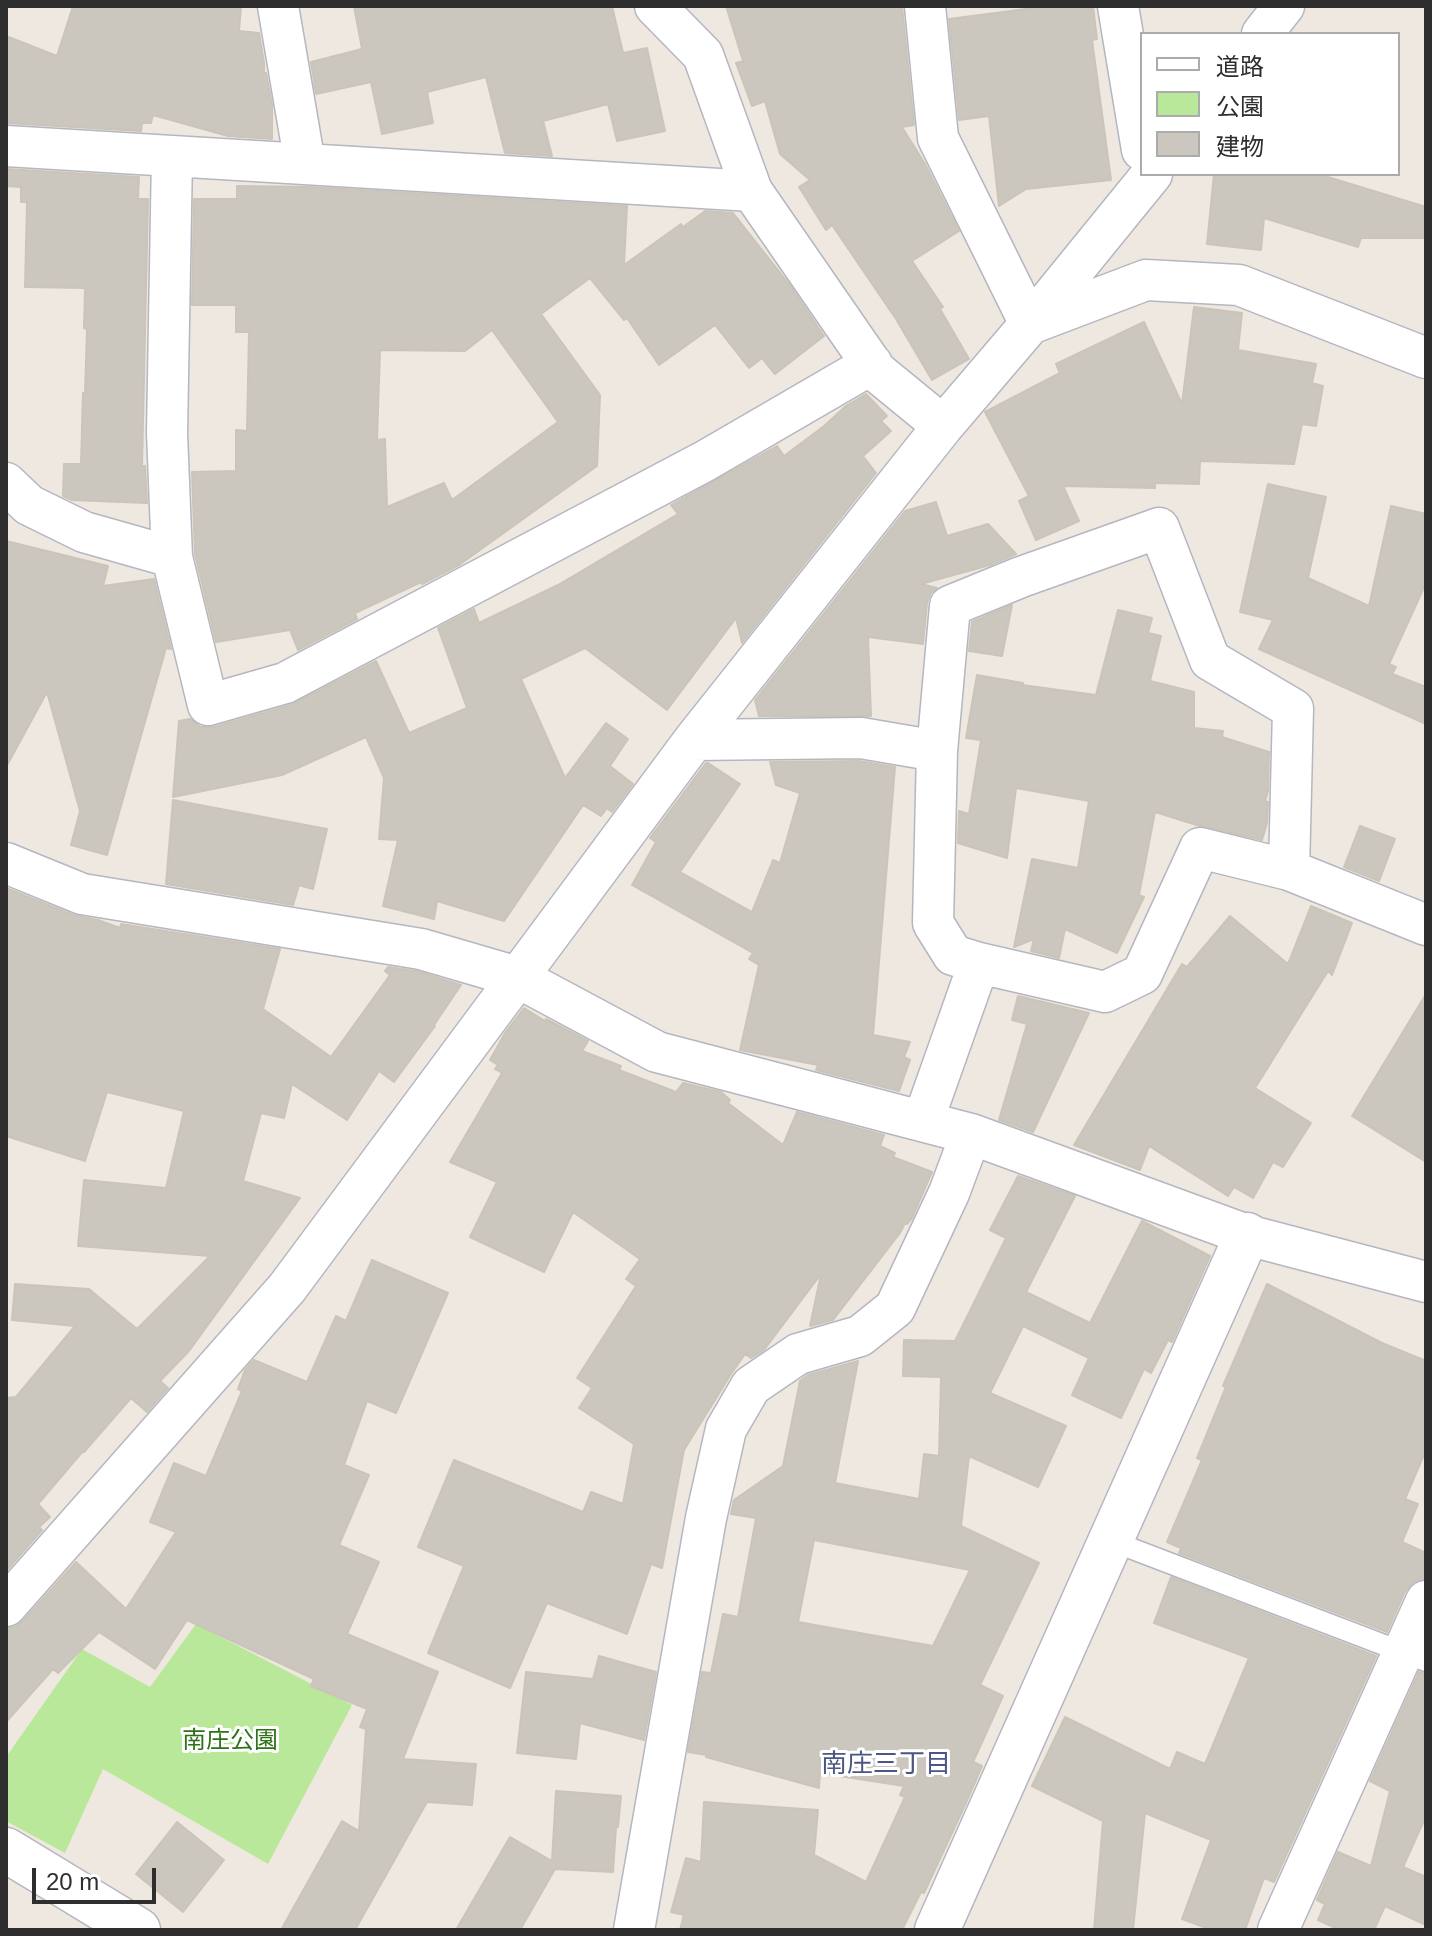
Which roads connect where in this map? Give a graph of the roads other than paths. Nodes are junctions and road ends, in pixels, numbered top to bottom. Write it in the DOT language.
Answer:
graph roads {
  1 [pos="278,6"];
  2 [pos="655,6"];
  3 [pos="925,6"];
  4 [pos="1118,6"];
  5 [pos="1284,6"];
  6 [pos="1264,32"];
  7 [pos="1140,130"];
  8 [pos="6,146"];
  9 [pos="172,156"];
  10 [pos="305,164"];
  11 [pos="1142,176"];
  12 [pos="752,191"];
  13 [pos="1030,324"];
  14 [pos="1426,358"];
  15 [pos="872,364"];
  16 [pos="943,426"];
  17 [pos="6,483"];
  18 [pos="172,557"];
  19 [pos="694,740"];
  20 [pos="937,751"];
  21 [pos="6,863"];
  22 [pos="1289,870"];
  23 [pos="1426,925"];
  24 [pos="979,963"];
  25 [pos="517,977"];
  26 [pos="923,1121"];
  27 [pos="971,1134"];
  28 [pos="1247,1235"];
  29 [pos="1426,1282"];
  30 [pos="1109,1540"];
  31 [pos="1426,1601"];
  32 [pos="6,1606"];
  33 [pos="1415,1657"];
  34 [pos="6,1850"];
  35 [pos="138,1930"];
  36 [pos="634,1930"];
  37 [pos="937,1930"];
  38 [pos="1278,1930"];
  1 -- 10 [label="street"];
  2 -- 12 [label="street"];
  3 -- 13 [label="street"];
  4 -- 7 [label="street"];
  5 -- 6 [label="street"];
  8 -- 9 [label="street"];
  9 -- 10 [label="street"];
  9 -- 18 [label="street"];
  10 -- 12 [label="street"];
  11 -- 13 [label="street"];
  12 -- 15 [label="street"];
  13 -- 14 [label="street"];
  13 -- 16 [label="street"];
  15 -- 16 [label="street"];
  15 -- 18 [label="street"];
  16 -- 19 [label="street"];
  17 -- 18 [label="street"];
  19 -- 20 [label="street"];
  19 -- 25 [label="street"];
  20 -- 22 [label="street"];
  20 -- 24 [label="street"];
  21 -- 25 [label="street"];
  22 -- 23 [label="street"];
  22 -- 24 [label="street"];
  24 -- 26 [label="street"];
  25 -- 26 [label="street"];
  25 -- 32 [label="street"];
  26 -- 27 [label="street"];
  27 -- 28 [label="street"];
  27 -- 36 [label="street"];
  28 -- 29 [label="street"];
  28 -- 30 [label="street"];
  30 -- 33 [label="lane"];
  30 -- 37 [label="street"];
  31 -- 33 [label="street"];
  33 -- 38 [label="street"];
  34 -- 35 [label="street"];
}
